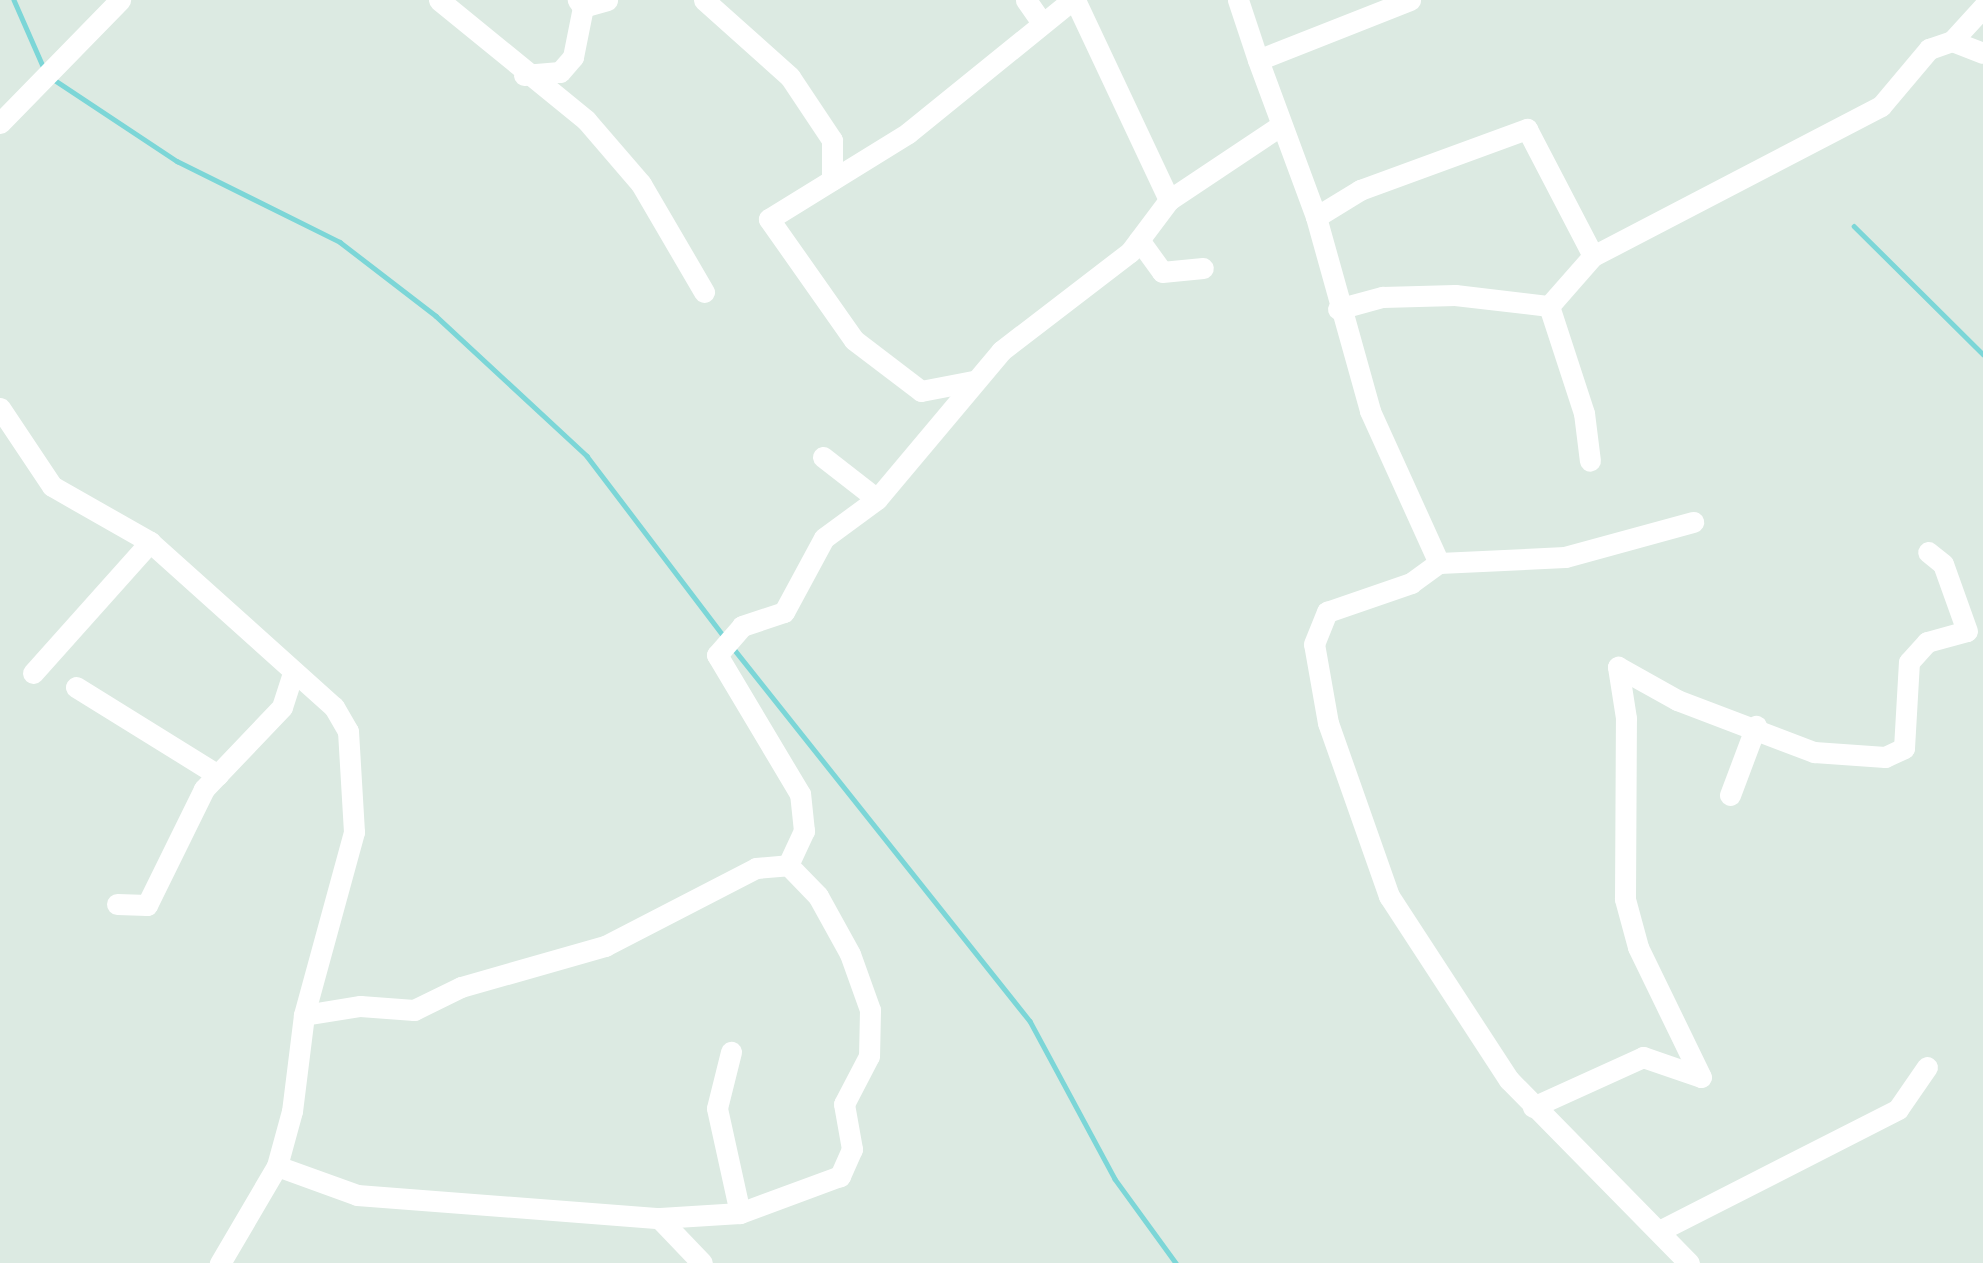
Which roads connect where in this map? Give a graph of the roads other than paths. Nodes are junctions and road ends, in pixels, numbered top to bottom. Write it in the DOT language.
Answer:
graph roads {
  1 [pos="120,0"];
  2 [pos="439,0"];
  3 [pos="607,0"];
  4 [pos="704,0"];
  5 [pos="1026,0"];
  6 [pos="1073,0"];
  7 [pos="1238,0"];
  8 [pos="1410,0"];
  9 [pos="581,3"];
  10 [pos="1983,7"];
  11 [pos="1042,22"];
  12 [pos="1952,41"];
  13 [pos="1983,53"];
  14 [pos="1258,59"];
  15 [pos="524,75"];
  16 [pos="0,123"];
  17 [pos="1280,126"];
  18 [pos="832,180"];
  19 [pos="1169,200"];
  20 [pos="1316,217"];
  21 [pos="1139,240"];
  22 [pos="1593,256"];
  23 [pos="1203,268"];
  24 [pos="704,292"];
  25 [pos="1549,306"];
  26 [pos="1338,309"];
  27 [pos="973,381"];
  28 [pos="0,408"];
  29 [pos="823,457"];
  30 [pos="1590,461"];
  31 [pos="877,499"];
  32 [pos="1693,522"];
  33 [pos="150,542"];
  34 [pos="1928,552"];
  35 [pos="1438,563"];
  36 [pos="33,673"];
  37 [pos="292,676"];
  38 [pos="76,687"];
  39 [pos="1756,726"];
  40 [pos="218,775"];
  41 [pos="1730,795"];
  42 [pos="788,866"];
  43 [pos="117,904"];
  44 [pos="304,1016"];
  45 [pos="730,1052"];
  46 [pos="1927,1067"];
  47 [pos="1533,1107"];
  48 [pos="277,1166"];
  49 [pos="740,1213"];
  50 [pos="659,1218"];
  51 [pos="1661,1230"];
  52 [pos="220,1263"];
  53 [pos="702,1263"];
  54 [pos="1689,1263"];
  1 -- 16 [label="street"];
  2 -- 15 [label="street"];
  3 -- 9 [label="street"];
  4 -- 18 [label="street"];
  5 -- 11 [label="street"];
  6 -- 11 [label="street"];
  6 -- 19 [label="street"];
  7 -- 14 [label="street"];
  8 -- 14 [label="street"];
  9 -- 15 [label="street"];
  10 -- 12 [label="street"];
  11 -- 18 [label="street"];
  12 -- 13 [label="street"];
  12 -- 22 [label="street"];
  14 -- 17 [label="street"];
  15 -- 24 [label="street"];
  17 -- 19 [label="street"];
  17 -- 20 [label="street"];
  18 -- 27 [label="street"];
  19 -- 21 [label="street"];
  20 -- 22 [label="street"];
  20 -- 26 [label="street"];
  21 -- 23 [label="street"];
  21 -- 27 [label="street"];
  22 -- 25 [label="street"];
  25 -- 26 [label="street"];
  25 -- 30 [label="street"];
  26 -- 35 [label="street"];
  27 -- 31 [label="street"];
  28 -- 33 [label="street"];
  29 -- 31 [label="street"];
  31 -- 42 [label="street"];
  32 -- 35 [label="street"];
  33 -- 36 [label="street"];
  33 -- 37 [label="street"];
  34 -- 39 [label="street"];
  35 -- 47 [label="street"];
  37 -- 40 [label="street"];
  37 -- 44 [label="street"];
  38 -- 40 [label="street"];
  39 -- 41 [label="street"];
  39 -- 47 [label="street"];
  40 -- 43 [label="street"];
  42 -- 44 [label="street"];
  42 -- 49 [label="street"];
  44 -- 48 [label="street"];
  45 -- 49 [label="street"];
  46 -- 51 [label="street"];
  47 -- 51 [label="street"];
  48 -- 50 [label="street"];
  48 -- 52 [label="street"];
  49 -- 50 [label="street"];
  50 -- 53 [label="street"];
  51 -- 54 [label="street"];
}
